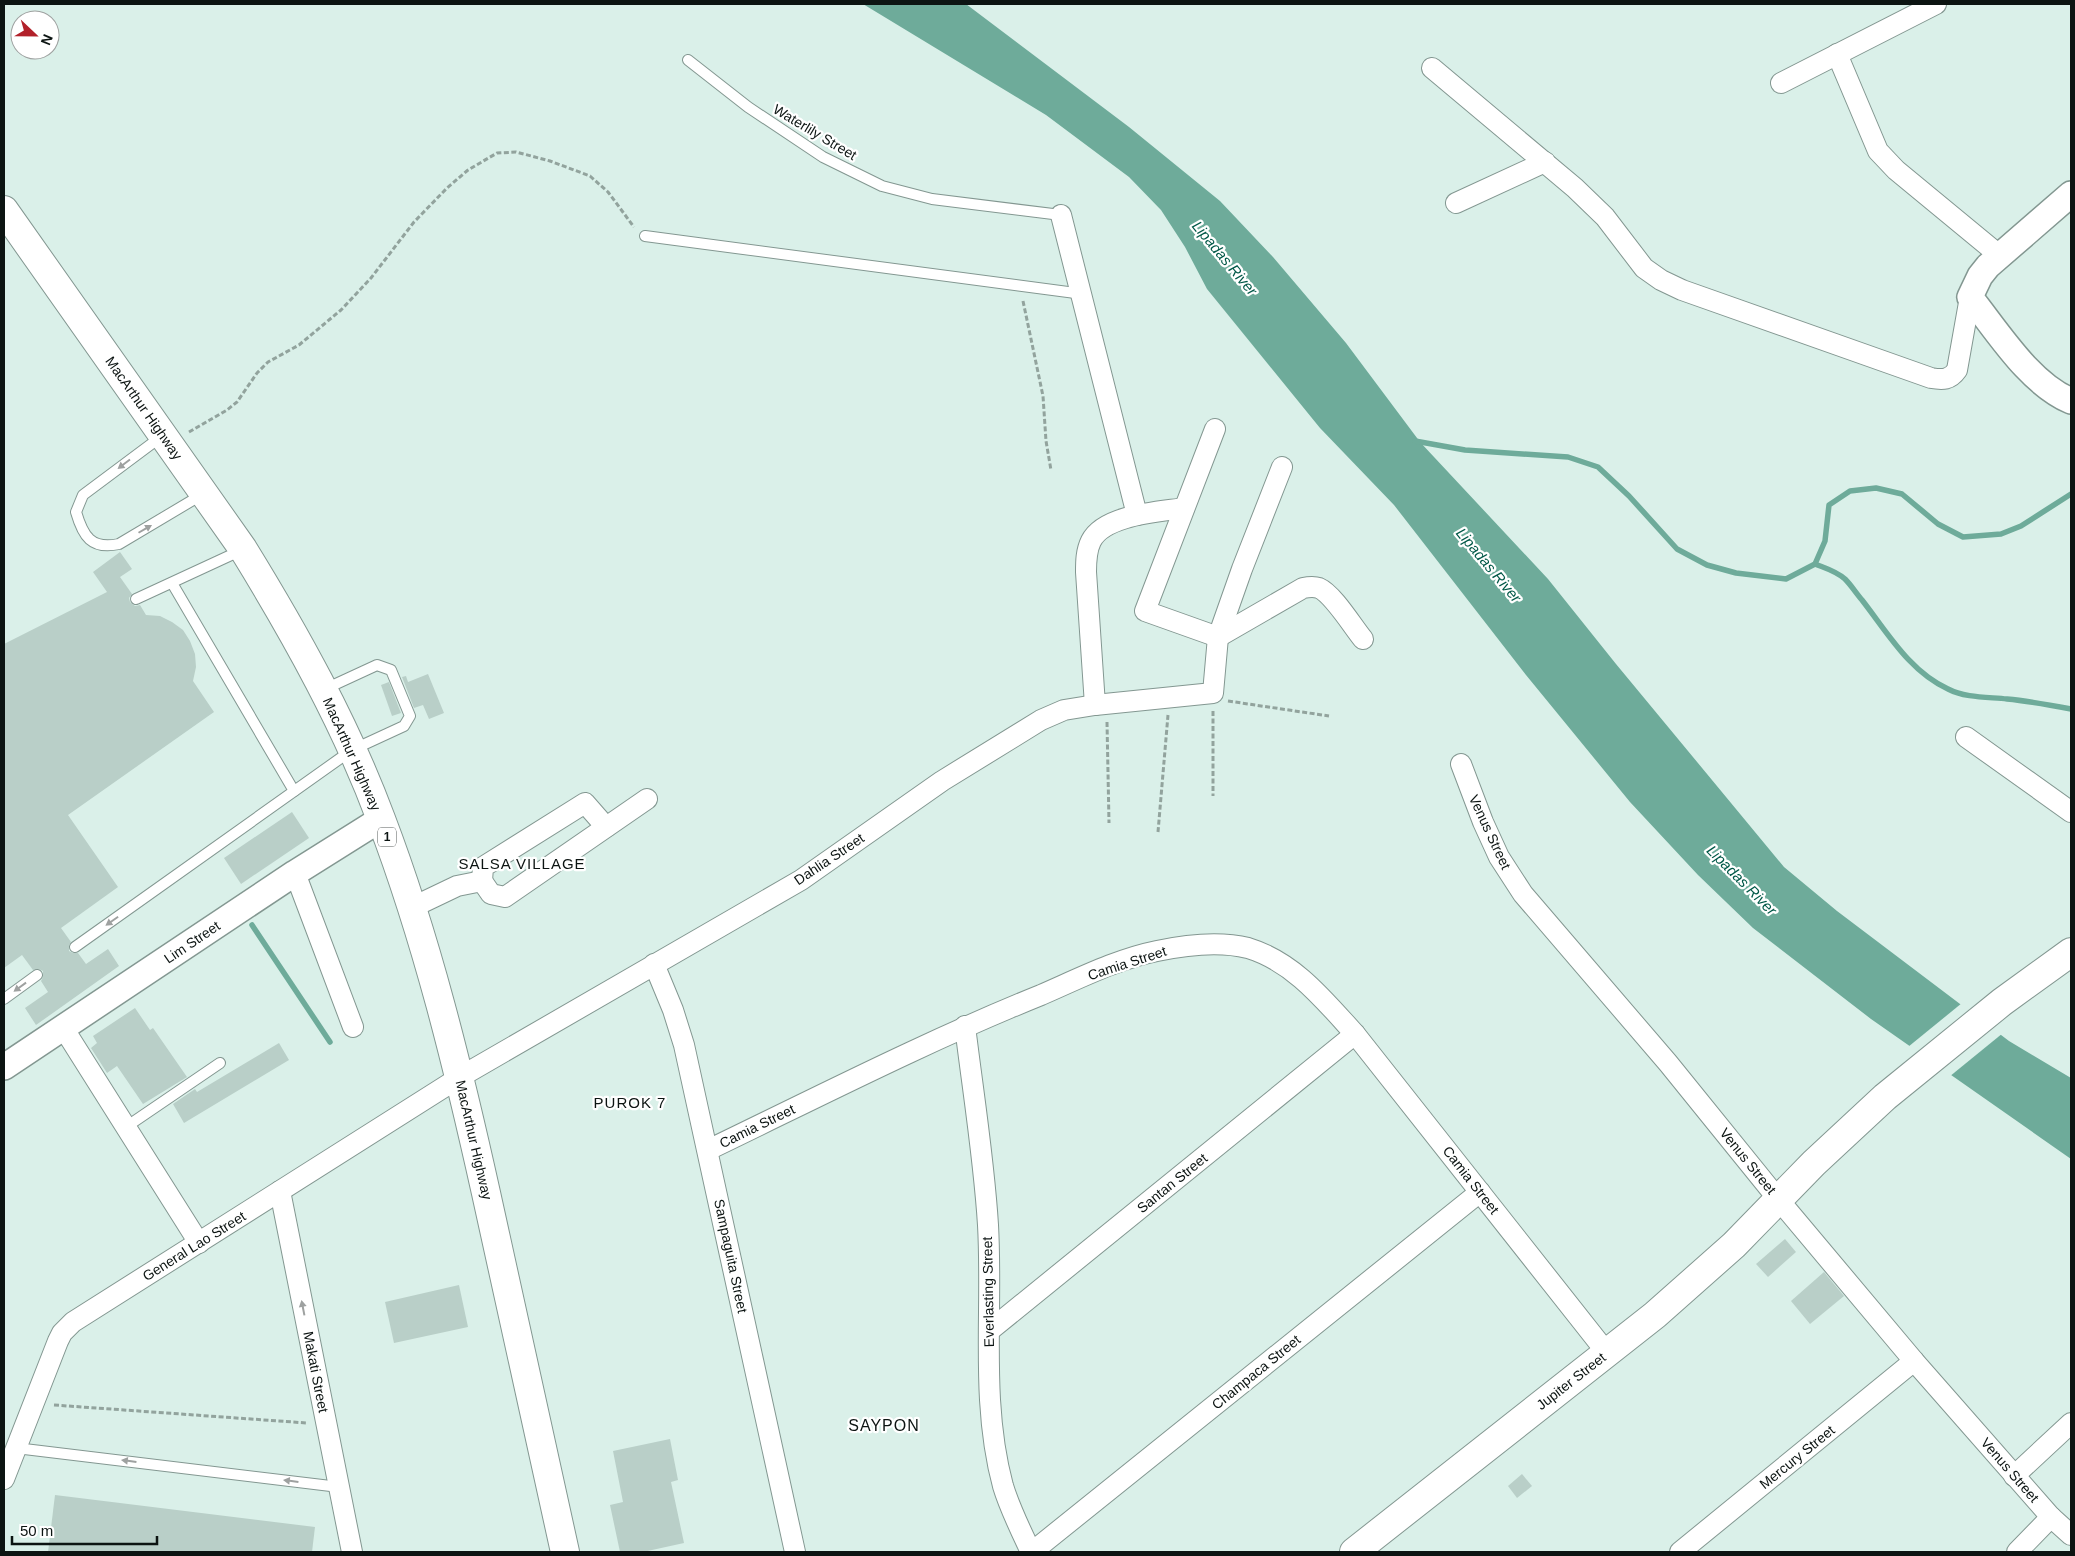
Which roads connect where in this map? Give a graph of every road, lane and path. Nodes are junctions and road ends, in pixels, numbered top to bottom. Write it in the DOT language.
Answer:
graph roads {
  1 [pos="1923,7"];
  2 [pos="1837,54"];
  3 [pos="688,60"];
  4 [pos="1432,68"];
  5 [pos="1781,83"];
  6 [pos="1544,162"];
  7 [pos="2071,194"];
  8 [pos="1456,203"];
  9 [pos="4,210"];
  10 [pos="1061,215"];
  11 [pos="645,236"];
  12 [pos="2000,255"];
  13 [pos="1020,286"];
  14 [pos="1083,294"];
  15 [pos="1970,297"];
  16 [pos="2071,401"];
  17 [pos="1214,429"];
  18 [pos="166,439"];
  19 [pos="1282,467"];
  20 [pos="1051,470"];
  21 [pos="204,494"];
  22 [pos="1184,508"];
  23 [pos="1138,515"];
  24 [pos="243,550"];
  25 [pos="172,582"];
  26 [pos="136,599"];
  27 [pos="1218,637"];
  28 [pos="1363,640"];
  29 [pos="323,690"];
  30 [pos="1213,693"];
  31 [pos="1170,697"];
  32 [pos="1101,704"];
  33 [pos="1329,716"];
  34 [pos="1966,737"];
  35 [pos="352,750"];
  36 [pos="1461,764"];
  37 [pos="294,791"];
  38 [pos="1213,796"];
  39 [pos="647,799"];
  40 [pos="2071,812"];
  41 [pos="381,819"];
  42 [pos="1109,823"];
  43 [pos="606,827"];
  44 [pos="1158,832"];
  45 [pos="294,873"];
  46 [pos="482,881"];
  47 [pos="411,908"];
  48 [pos="75,947"];
  49 [pos="2071,952"];
  50 [pos="654,964"];
  51 [pos="37,975"];
  52 [pos="4,999"];
  53 [pos="965,1026"];
  54 [pos="353,1027"];
  55 [pos="64,1029"];
  56 [pos="1355,1034"];
  57 [pos="220,1064"];
  58 [pos="4,1068"];
  59 [pos="460,1077"];
  60 [pos="126,1127"];
  61 [pos="708,1150"];
  62 [pos="280,1191"];
  63 [pos="1480,1192"];
  64 [pos="1778,1200"];
  65 [pos="199,1242"];
  66 [pos="989,1331"];
  67 [pos="1606,1353"];
  68 [pos="1914,1361"];
  69 [pos="33,1404"];
  70 [pos="2071,1423"];
  71 [pos="327,1424"];
  72 [pos="16,1448"];
  73 [pos="2014,1476"];
  74 [pos="4,1479"];
  75 [pos="339,1487"];
  76 [pos="2051,1517"];
  77 [pos="2071,1534"];
  78 [pos="352,1552"];
  79 [pos="565,1552"];
  80 [pos="795,1552"];
  81 [pos="1031,1552"];
  82 [pos="1354,1552"];
  83 [pos="1680,1552"];
  84 [pos="2017,1552"];
  1 -- 2 [label="street"];
  2 -- 5 [label="street"];
  2 -- 12 [label="street"];
  3 -- 10 [label="lane, Waterlily Street"];
  4 -- 6 [label="street"];
  6 -- 8 [label="street"];
  6 -- 15 [label="street"];
  7 -- 12 [label="street"];
  9 -- 18 [label="main road, MacArthur Highway / 1"];
  10 -- 14 [label="street"];
  11 -- 13 [label="lane"];
  11 -- 18 [label="path"];
  12 -- 15 [label="street"];
  13 -- 14 [label="lane"];
  13 -- 20 [label="path"];
  14 -- 23 [label="street"];
  15 -- 16 [label="street"];
  17 -- 22 [label="street"];
  18 -- 21 [label="main road, MacArthur Highway / 1"];
  18 -- 21 [label="lane, one-way"];
  19 -- 27 [label="street"];
  21 -- 24 [label="main road, MacArthur Highway / 1"];
  22 -- 23 [label="street"];
  22 -- 27 [label="street"];
  23 -- 32 [label="street"];
  24 -- 25 [label="lane"];
  24 -- 29 [label="main road, MacArthur Highway / 1"];
  25 -- 26 [label="lane"];
  25 -- 37 [label="lane"];
  27 -- 28 [label="street"];
  27 -- 30 [label="street"];
  29 -- 35 [label="main road, MacArthur Highway / 1"];
  29 -- 35 [label="lane"];
  30 -- 31 [label="street, Dahlia Street"];
  30 -- 33 [label="path"];
  30 -- 38 [label="path"];
  31 -- 32 [label="street, Dahlia Street"];
  31 -- 44 [label="path"];
  32 -- 42 [label="path"];
  32 -- 50 [label="street, Dahlia Street"];
  34 -- 40 [label="street"];
  35 -- 37 [label="lane"];
  35 -- 41 [label="main road, MacArthur Highway / 1"];
  36 -- 64 [label="street, Venus Street"];
  37 -- 48 [label="lane, one-way"];
  39 -- 43 [label="street"];
  41 -- 45 [label="street, Lim Street"];
  41 -- 47 [label="main road, MacArthur Highway / 1"];
  43 -- 46 [label="street"];
  43 -- 46 [label="street"];
  45 -- 54 [label="street"];
  45 -- 55 [label="street, Lim Street"];
  46 -- 47 [label="street"];
  47 -- 59 [label="main road, MacArthur Highway / 1"];
  49 -- 64 [label="main road, Jupiter Street"];
  50 -- 59 [label="street, Dahlia Street"];
  50 -- 61 [label="street, Sampaguita Street"];
  51 -- 52 [label="lane, one-way"];
  53 -- 56 [label="street, Camia Street"];
  53 -- 61 [label="street, Camia Street"];
  53 -- 66 [label="street, Everlasting Street"];
  55 -- 58 [label="street, Lim Street"];
  55 -- 60 [label="street"];
  56 -- 63 [label="street, Camia Street"];
  56 -- 66 [label="street, Santan Street"];
  57 -- 60 [label="lane"];
  59 -- 62 [label="street, General Lao Street"];
  59 -- 79 [label="main road, MacArthur Highway / 1"];
  60 -- 65 [label="street"];
  61 -- 80 [label="street, Sampaguita Street"];
  62 -- 65 [label="street, General Lao Street"];
  71 -- 62 [label="street, Makati Street, one-way"];
  63 -- 67 [label="street, Camia Street"];
  63 -- 81 [label="street, Champaca Street"];
  64 -- 67 [label="main road, Jupiter Street"];
  64 -- 68 [label="street, Venus Street"];
  65 -- 69 [label="street, General Lao Street"];
  66 -- 81 [label="street, Everlasting Street"];
  67 -- 82 [label="main road, Jupiter Street"];
  68 -- 73 [label="street, Venus Street"];
  68 -- 83 [label="street, Mercury Street"];
  69 -- 71 [label="path"];
  69 -- 72 [label="street, General Lao Street"];
  70 -- 73 [label="street"];
  71 -- 75 [label="street, Makati Street"];
  72 -- 74 [label="street, General Lao Street"];
  75 -- 72 [label="lane, one-way"];
  73 -- 76 [label="street, Venus Street"];
  75 -- 78 [label="street, Makati Street"];
  76 -- 77 [label="street, Venus Street"];
  76 -- 84 [label="street"];
}
